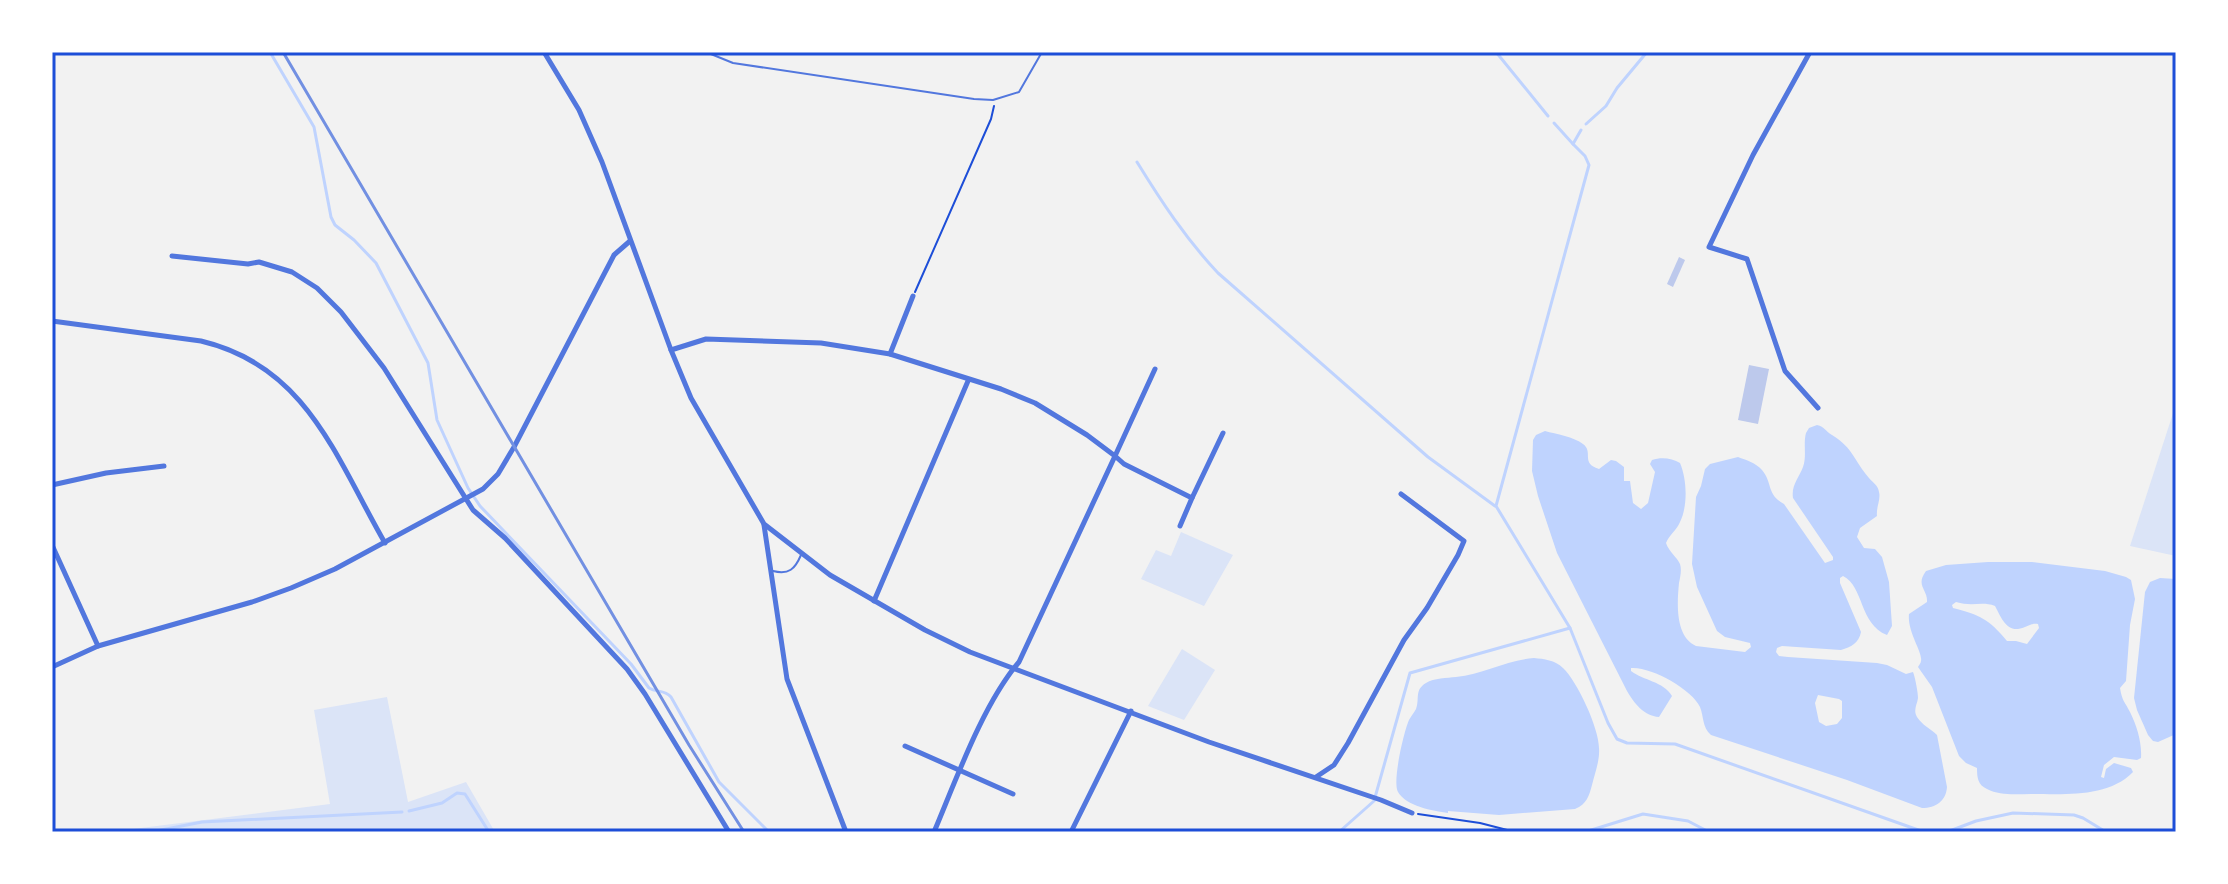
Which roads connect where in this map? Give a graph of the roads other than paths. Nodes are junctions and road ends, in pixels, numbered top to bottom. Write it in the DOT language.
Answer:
graph roads {
  1 [pos="544,52"];
  2 [pos="706,52"];
  3 [pos="1042,52"];
  4 [pos="1810,52"];
  5 [pos="630,241"];
  6 [pos="172,256"];
  7 [pos="913,296"];
  8 [pos="52,321"];
  9 [pos="671,350"];
  10 [pos="890,354"];
  11 [pos="1155,369"];
  12 [pos="968,381"];
  13 [pos="1818,408"];
  14 [pos="1223,433"];
  15 [pos="1115,456"];
  16 [pos="164,466"];
  17 [pos="52,485"];
  18 [pos="1401,494"];
  19 [pos="468,498"];
  20 [pos="1192,498"];
  21 [pos="764,524"];
  22 [pos="1180,526"];
  23 [pos="385,543"];
  24 [pos="52,545"];
  25 [pos="801,554"];
  26 [pos="772,570"];
  27 [pos="874,601"];
  28 [pos="98,646"];
  29 [pos="52,667"];
  30 [pos="1013,669"];
  31 [pos="1131,711"];
  32 [pos="905,746"];
  33 [pos="961,770"];
  34 [pos="1315,778"];
  35 [pos="1013,794"];
  36 [pos="1412,813"];
  37 [pos="729,832"];
  38 [pos="846,832"];
  39 [pos="934,832"];
  40 [pos="1071,832"];
  1 -- 5 [label="street"];
  2 -- 3 [label="lane"];
  4 -- 13 [label="street"];
  5 -- 9 [label="street"];
  5 -- 19 [label="street"];
  6 -- 19 [label="street"];
  7 -- 10 [label="street"];
  8 -- 23 [label="street"];
  9 -- 10 [label="street"];
  9 -- 21 [label="street"];
  10 -- 12 [label="street"];
  11 -- 15 [label="street"];
  12 -- 15 [label="street"];
  12 -- 27 [label="street"];
  14 -- 20 [label="street"];
  15 -- 20 [label="street"];
  15 -- 30 [label="street"];
  16 -- 17 [label="street"];
  18 -- 34 [label="street"];
  19 -- 23 [label="street"];
  19 -- 37 [label="street"];
  20 -- 22 [label="street"];
  21 -- 25 [label="street"];
  21 -- 26 [label="street"];
  23 -- 28 [label="street"];
  24 -- 28 [label="street"];
  25 -- 26 [label="lane"];
  25 -- 27 [label="street"];
  26 -- 38 [label="street"];
  27 -- 30 [label="street"];
  28 -- 29 [label="street"];
  30 -- 31 [label="street"];
  30 -- 33 [label="street"];
  31 -- 34 [label="street"];
  31 -- 40 [label="street"];
  32 -- 33 [label="street"];
  33 -- 35 [label="street"];
  33 -- 39 [label="street"];
  34 -- 36 [label="street"];
}
